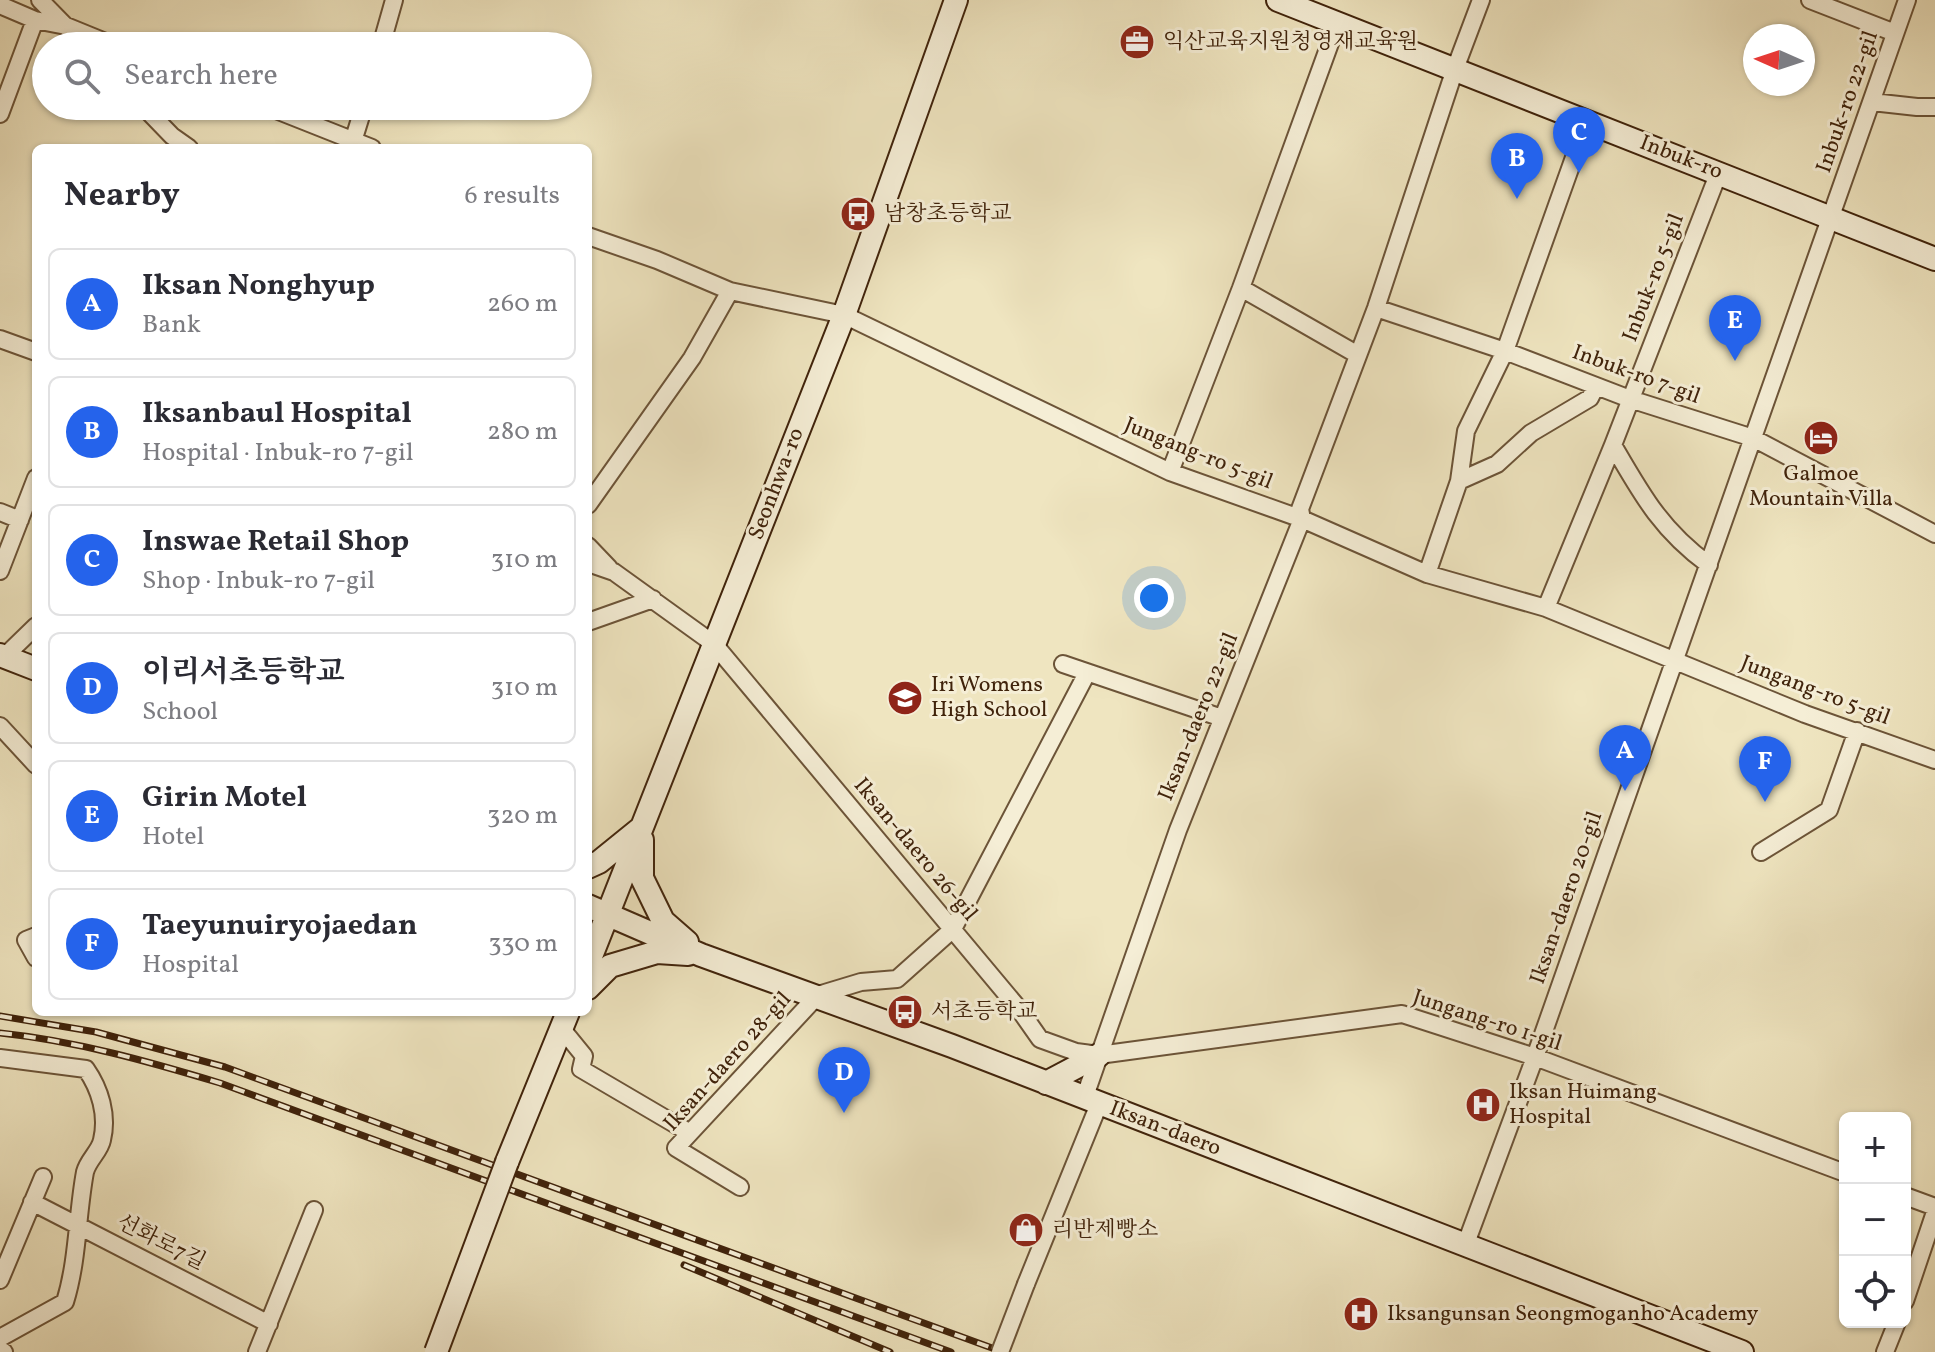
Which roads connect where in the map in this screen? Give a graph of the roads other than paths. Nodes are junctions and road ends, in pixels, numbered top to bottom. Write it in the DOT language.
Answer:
graph roads {
  1 [pos="40,0"];
  2 [pos="394,0"];
  3 [pos="956,0"];
  4 [pos="1278,0"];
  5 [pos="1481,0"];
  6 [pos="1810,0"];
  7 [pos="1907,0"];
  8 [pos="0,5"];
  9 [pos="35,20"];
  10 [pos="1337,24"];
  11 [pos="66,26"];
  12 [pos="72,32"];
  13 [pos="81,32"];
  14 [pos="385,32"];
  15 [pos="1895,33"];
  16 [pos="1455,69"];
  17 [pos="1872,102"];
  18 [pos="1935,107"];
  19 [pos="0,114"];
  20 [pos="154,120"];
  21 [pos="298,120"];
  22 [pos="360,120"];
  23 [pos="1587,121"];
  24 [pos="170,142"];
  25 [pos="352,144"];
  26 [pos="1719,172"];
  27 [pos="1832,219"];
  28 [pos="592,237"];
  29 [pos="1935,259"];
  30 [pos="1241,288"];
  31 [pos="730,291"];
  32 [pos="1376,308"];
  33 [pos="844,315"];
  34 [pos="0,339"];
  35 [pos="32,351"];
  36 [pos="1505,351"];
  37 [pos="1358,355"];
  38 [pos="1596,386"];
  39 [pos="1630,399"];
  40 [pos="1753,438"];
  41 [pos="1613,445"];
  42 [pos="1170,472"];
  43 [pos="1459,481"];
  44 [pos="32,488"];
  45 [pos="592,499"];
  46 [pos="0,512"];
  47 [pos="1302,519"];
  48 [pos="20,520"];
  49 [pos="1935,534"];
  50 [pos="592,550"];
  51 [pos="592,564"];
  52 [pos="1709,565"];
  53 [pos="0,571"];
  54 [pos="614,572"];
  55 [pos="1427,574"];
  56 [pos="653,599"];
  57 [pos="1546,608"];
  58 [pos="592,621"];
  59 [pos="32,630"];
  60 [pos="714,644"];
  61 [pos="2,656"];
  62 [pos="1676,659"];
  63 [pos="1063,664"];
  64 [pos="32,667"];
  65 [pos="1087,673"];
  66 [pos="1222,718"];
  67 [pos="0,726"];
  68 [pos="1857,731"];
  69 [pos="1935,760"];
  70 [pos="32,761"];
  71 [pos="642,827"];
  72 [pos="1761,852"];
  73 [pos="592,865"];
  74 [pos="598,910"];
  75 [pos="953,929"];
  76 [pos="592,942"];
  77 [pos="701,955"];
  78 [pos="592,984"];
  79 [pos="818,995"];
  80 [pos="565,1020"];
  81 [pos="1099,1055"];
  82 [pos="1535,1057"];
  83 [pos="0,1058"];
  84 [pos="1046,1083"];
  85 [pos="1092,1101"];
  86 [pos="690,1133"];
  87 [pos="1839,1171"];
  88 [pos="43,1177"];
  89 [pos="740,1187"];
  90 [pos="1911,1199"];
  91 [pos="32,1202"];
  92 [pos="314,1210"];
  93 [pos="1935,1210"];
  94 [pos="78,1226"];
  95 [pos="1465,1246"];
  96 [pos="0,1280"];
  97 [pos="1911,1283"];
  98 [pos="269,1324"];
  99 [pos="1895,1328"];
  100 [pos="0,1338"];
  101 [pos="257,1352"];
  102 [pos="436,1352"];
  103 [pos="1000,1352"];
  104 [pos="1742,1352"];
  105 [pos="1885,1352"];
  1 -- 11 [label="street"];
  2 -- 14 [label="street"];
  3 -- 33 [label="street, Seonhwa-ro"];
  4 -- 10 [label="street, Inbuk-ro"];
  5 -- 16 [label="street, Iksan-daero 22-gil"];
  6 -- 15 [label="street"];
  7 -- 15 [label="street, Inbuk-ro 22-gil"];
  8 -- 9 [label="street"];
  9 -- 11 [label="street"];
  9 -- 19 [label="street"];
  10 -- 16 [label="street, Inbuk-ro"];
  10 -- 30 [label="street"];
  11 -- 12 [label="street"];
  11 -- 13 [label="street"];
  15 -- 17 [label="street, Inbuk-ro 22-gil"];
  16 -- 23 [label="street, Inbuk-ro"];
  16 -- 32 [label="street, Iksan-daero 22-gil"];
  17 -- 18 [label="street"];
  17 -- 27 [label="street, Inbuk-ro 22-gil"];
  20 -- 24 [label="street"];
  21 -- 25 [label="street"];
  22 -- 25 [label="street"];
  23 -- 26 [label="street, Inbuk-ro"];
  23 -- 36 [label="street"];
  26 -- 27 [label="street, Inbuk-ro"];
  26 -- 39 [label="street, Inbuk-ro 5-gil"];
  27 -- 29 [label="street, Inbuk-ro"];
  27 -- 40 [label="street, Iksan-daero 20-gil"];
  28 -- 31 [label="street, Jungang-ro 5-gil"];
  30 -- 37 [label="street"];
  30 -- 42 [label="street"];
  31 -- 33 [label="street, Jungang-ro 5-gil"];
  31 -- 45 [label="street"];
  32 -- 36 [label="street, Inbuk-ro 7-gil"];
  32 -- 37 [label="street, Iksan-daero 22-gil"];
  33 -- 42 [label="street, Jungang-ro 5-gil"];
  33 -- 60 [label="street, Seonhwa-ro"];
  34 -- 35 [label="street"];
  36 -- 38 [label="street, Inbuk-ro 7-gil"];
  36 -- 43 [label="street"];
  37 -- 47 [label="street, Iksan-daero 22-gil"];
  38 -- 39 [label="street, Inbuk-ro 7-gil"];
  38 -- 43 [label="street"];
  39 -- 40 [label="street, Inbuk-ro 7-gil"];
  39 -- 41 [label="street"];
  40 -- 49 [label="street, Inbuk-ro 7-gil"];
  40 -- 52 [label="street, Iksan-daero 20-gil"];
  41 -- 52 [label="street"];
  41 -- 57 [label="street"];
  42 -- 47 [label="street, Jungang-ro 5-gil"];
  43 -- 55 [label="street"];
  44 -- 48 [label="street"];
  46 -- 48 [label="street"];
  47 -- 55 [label="street, Jungang-ro 5-gil"];
  47 -- 66 [label="street, Iksan-daero 22-gil"];
  48 -- 53 [label="street"];
  50 -- 54 [label="street"];
  51 -- 54 [label="street"];
  52 -- 62 [label="street, Iksan-daero 20-gil"];
  54 -- 56 [label="street, Iksan-daero 26-gil"];
  55 -- 57 [label="street, Jungang-ro 5-gil"];
  56 -- 58 [label="street"];
  56 -- 60 [label="street, Iksan-daero 26-gil"];
  57 -- 62 [label="street, Jungang-ro 5-gil"];
  59 -- 61 [label="street"];
  60 -- 71 [label="street, Seonhwa-ro"];
  60 -- 75 [label="street, Iksan-daero 26-gil"];
  61 -- 64 [label="street"];
  62 -- 68 [label="street, Jungang-ro 5-gil"];
  62 -- 82 [label="street, Iksan-daero 20-gil"];
  63 -- 65 [label="street"];
  65 -- 66 [label="street"];
  65 -- 75 [label="street"];
  66 -- 81 [label="street, Iksan-daero 22-gil"];
  67 -- 70 [label="street"];
  68 -- 69 [label="street, Jungang-ro 5-gil"];
  68 -- 72 [label="street"];
  71 -- 73 [label="street"];
  71 -- 74 [label="street, Seonhwa-ro"];
  71 -- 77 [label="street"];
  74 -- 76 [label="street, Seonhwa-ro"];
  74 -- 77 [label="street, Iksan-daero"];
  75 -- 79 [label="street, Iksan-daero 28-gil"];
  75 -- 81 [label="street, Iksan-daero 26-gil"];
  77 -- 78 [label="street"];
  77 -- 79 [label="street, Iksan-daero"];
  79 -- 84 [label="street, Iksan-daero"];
  79 -- 86 [label="street, Iksan-daero 28-gil"];
  80 -- 86 [label="street"];
  80 -- 102 [label="street, bridge"];
  81 -- 82 [label="street, Jungang-ro 1-gil"];
  81 -- 84 [label="street"];
  81 -- 85 [label="street, Iksan-daero 22-gil"];
  82 -- 87 [label="street, Jungang-ro 1-gil"];
  82 -- 95 [label="street, Iksan-daero 20-gil"];
  83 -- 94 [label="street"];
  84 -- 85 [label="street, Iksan-daero"];
  85 -- 95 [label="street, Iksan-daero"];
  85 -- 103 [label="street, Iksan-daero 22-gil, bridge"];
  86 -- 89 [label="street, Iksan-daero 28-gil"];
  88 -- 91 [label="street"];
  90 -- 93 [label="street"];
  91 -- 94 [label="street, 선화로7길"];
  91 -- 96 [label="street"];
  92 -- 98 [label="street"];
  93 -- 97 [label="street"];
  94 -- 98 [label="street, 선화로7길"];
  94 -- 100 [label="street"];
  95 -- 104 [label="street, Iksan-daero"];
  98 -- 101 [label="street"];
  99 -- 105 [label="street"];
}
